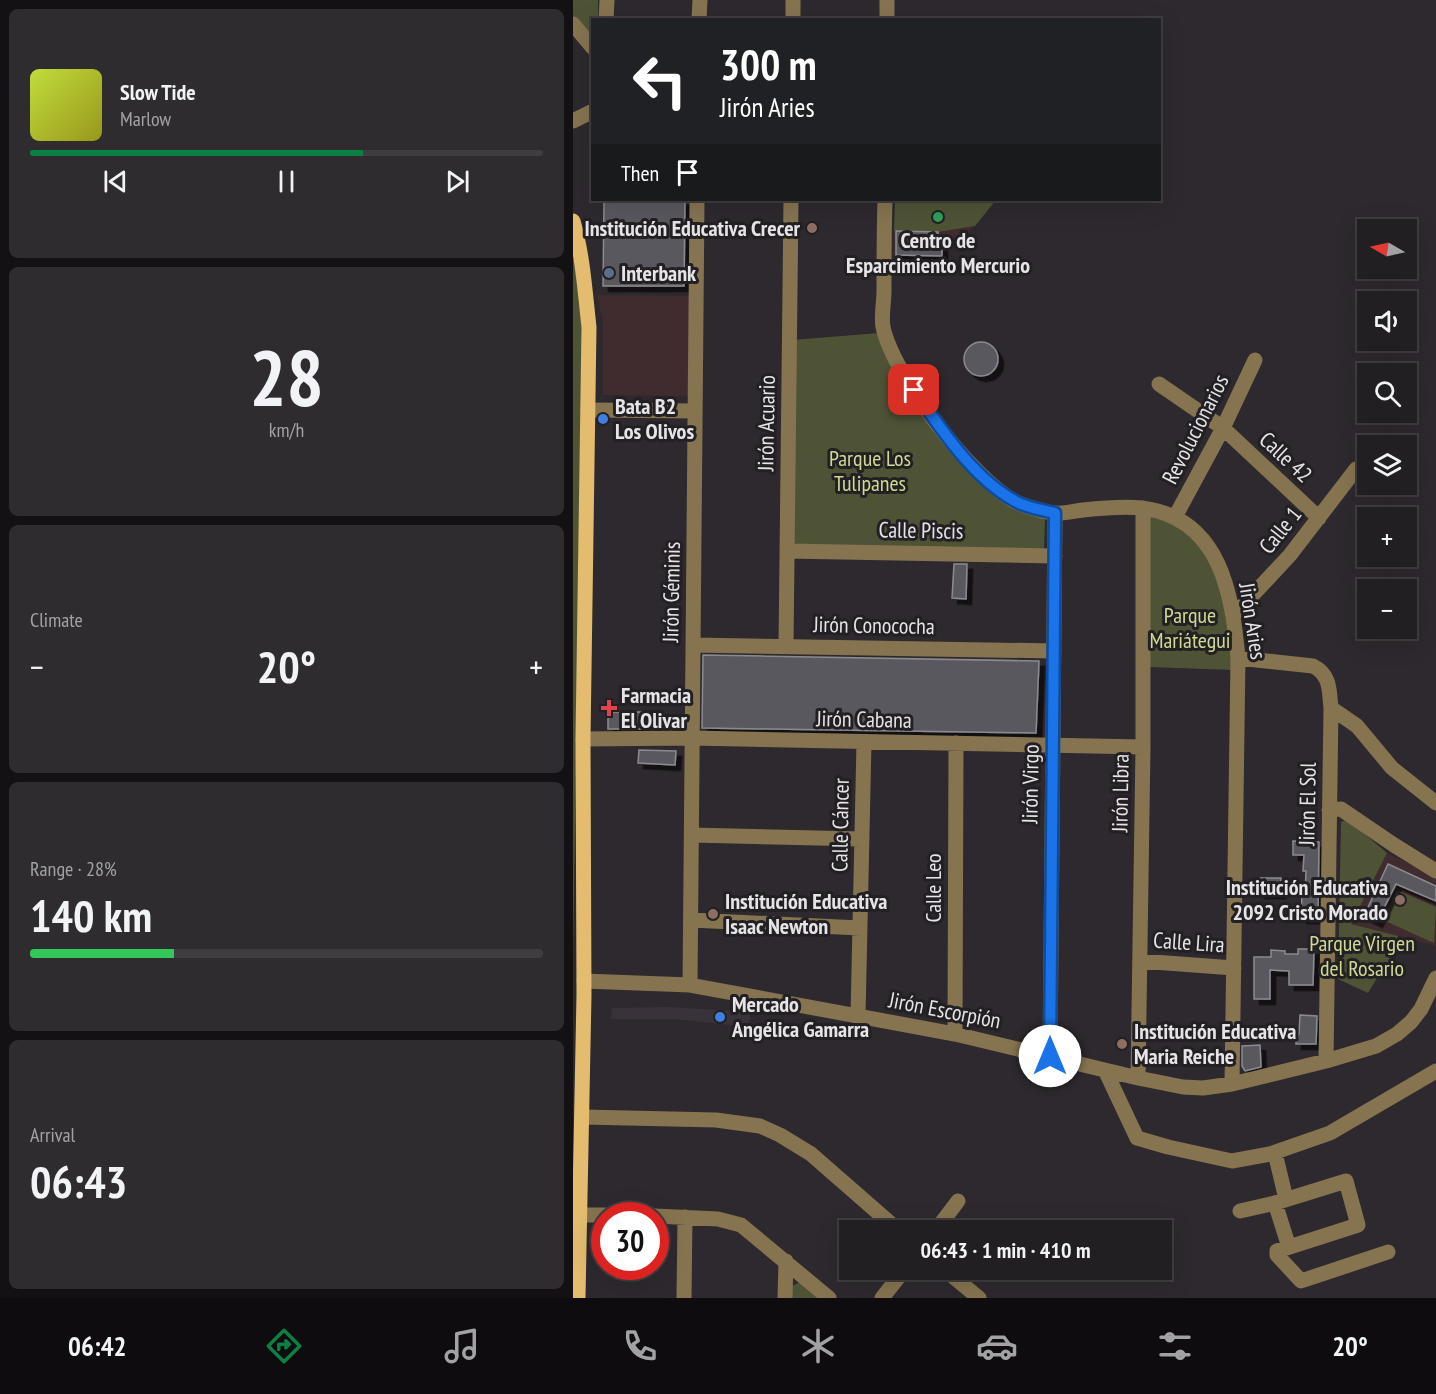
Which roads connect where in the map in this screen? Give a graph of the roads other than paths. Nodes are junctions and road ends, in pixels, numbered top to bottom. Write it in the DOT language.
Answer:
graph roads {
  1 [pos="607,0"];
  2 [pos="700,0"];
  3 [pos="793,0"];
  4 [pos="887,0"];
  5 [pos="606,18"];
  6 [pos="699,18"];
  7 [pos="793,18"];
  8 [pos="887,18"];
  9 [pos="573,24"];
  10 [pos="591,46"];
  11 [pos="591,112"];
  12 [pos="573,121"];
  13 [pos="697,201"];
  14 [pos="791,201"];
  15 [pos="885,201"];
  16 [pos="573,221"];
  17 [pos="1255,360"];
  18 [pos="1159,384"];
  19 [pos="588,410"];
  20 [pos="695,411"];
  21 [pos="1223,428"];
  22 [pos="1356,469"];
  23 [pos="1143,508"];
  24 [pos="1055,513"];
  25 [pos="1175,517"];
  26 [pos="1319,518"];
  27 [pos="787,551"];
  28 [pos="1055,556"];
  29 [pos="579,583"];
  30 [pos="1234,615"];
  31 [pos="693,645"];
  32 [pos="786,646"];
  33 [pos="1054,651"];
  34 [pos="1238,658"];
  35 [pos="1331,708"];
  36 [pos="692,738"];
  37 [pos="583,739"];
  38 [pos="864,742"];
  39 [pos="956,743"];
  40 [pos="1053,744"];
  41 [pos="1143,747"];
  42 [pos="1436,802"];
  43 [pos="1329,810"];
  44 [pos="692,835"];
  45 [pos="862,839"];
  46 [pos="1436,871"];
  47 [pos="691,920"];
  48 [pos="860,928"];
  49 [pos="1140,961"];
  50 [pos="1234,968"];
  51 [pos="1436,978"];
  52 [pos="584,981"];
  53 [pos="690,985"];
  54 [pos="858,1016"];
  55 [pos="955,1034"];
  56 [pos="1050,1056"];
  57 [pos="1326,1061"];
  58 [pos="1105,1070"];
  59 [pos="1436,1071"];
  60 [pos="1139,1078"];
  61 [pos="1232,1084"];
  62 [pos="583,1117"];
  63 [pos="1275,1153"];
  64 [pos="958,1201"];
  65 [pos="1281,1201"];
  66 [pos="1240,1211"];
  67 [pos="579,1215"];
  68 [pos="591,1215"];
  69 [pos="669,1216"];
  70 [pos="685,1217"];
  71 [pos="887,1220"];
  72 [pos="944,1220"];
  73 [pos="1283,1249"];
  74 [pos="1387,1252"];
  75 [pos="786,1261"];
  76 [pos="576,1272"];
  77 [pos="896,1280"];
  78 [pos="957,1280"];
  79 [pos="577,1292"];
  80 [pos="684,1298"];
  81 [pos="785,1298"];
  82 [pos="829,1298"];
  83 [pos="882,1298"];
  84 [pos="979,1298"];
  1 -- 5 [label="street"];
  2 -- 6 [label="street"];
  3 -- 7 [label="street"];
  4 -- 8 [label="street"];
  9 -- 10 [label="street"];
  11 -- 12 [label="street"];
  13 -- 20 [label="street, Jirón Géminis"];
  14 -- 27 [label="street, Jirón Acuario"];
  15 -- 24 [label="street, Jirón Aries"];
  16 -- 19 [label="main road"];
  17 -- 21 [label="street, Revolucionarios"];
  18 -- 21 [label="street, Calle 42"];
  19 -- 20 [label="street"];
  19 -- 29 [label="main road"];
  20 -- 31 [label="street, Jirón Géminis"];
  21 -- 25 [label="street, Revolucionarios"];
  21 -- 26 [label="street, Calle 42"];
  22 -- 26 [label="street, Calle 1"];
  23 -- 24 [label="street, Jirón Aries"];
  23 -- 25 [label="street, Jirón Aries"];
  23 -- 41 [label="street, Jirón Libra"];
  24 -- 28 [label="street, Jirón Virgo"];
  25 -- 30 [label="street, Jirón Aries"];
  26 -- 30 [label="street, Calle 1"];
  27 -- 28 [label="street, Calle Piscis"];
  27 -- 32 [label="street, Jirón Acuario"];
  28 -- 33 [label="street, Jirón Virgo"];
  29 -- 37 [label="main road"];
  30 -- 34 [label="street, Jirón Aries"];
  31 -- 32 [label="street, Jirón Conococha"];
  31 -- 36 [label="street, Jirón Géminis"];
  32 -- 33 [label="street, Jirón Conococha"];
  33 -- 40 [label="street, Jirón Virgo"];
  34 -- 35 [label="street, Jirón El Sol"];
  34 -- 50 [label="street, Jirón Aries"];
  35 -- 42 [label="street"];
  35 -- 43 [label="street, Jirón El Sol"];
  36 -- 37 [label="street, Jirón Cabana"];
  36 -- 38 [label="street, Jirón Cabana"];
  36 -- 44 [label="street, Jirón Géminis"];
  37 -- 52 [label="main road"];
  38 -- 39 [label="street, Jirón Cabana"];
  38 -- 45 [label="street, Calle Cáncer"];
  39 -- 40 [label="street, Jirón Cabana"];
  39 -- 55 [label="street, Calle Leo"];
  40 -- 41 [label="street, Jirón Cabana"];
  40 -- 56 [label="street, Jirón Virgo"];
  41 -- 49 [label="street, Jirón Libra"];
  43 -- 46 [label="street"];
  43 -- 57 [label="street, Jirón El Sol"];
  44 -- 45 [label="street"];
  44 -- 47 [label="street, Jirón Géminis"];
  45 -- 48 [label="street, Calle Cáncer"];
  47 -- 48 [label="street"];
  47 -- 53 [label="street, Jirón Géminis"];
  48 -- 54 [label="street, Calle Cáncer"];
  49 -- 50 [label="street, Calle Lira"];
  49 -- 60 [label="street, Jirón Libra"];
  50 -- 61 [label="street, Jirón Aries"];
  51 -- 57 [label="street, Jirón Escorpión"];
  52 -- 53 [label="street, Jirón Escorpión"];
  52 -- 62 [label="main road"];
  53 -- 54 [label="street, Jirón Escorpión"];
  54 -- 55 [label="street, Jirón Escorpión"];
  55 -- 56 [label="street, Jirón Escorpión"];
  56 -- 58 [label="street, Jirón Escorpión"];
  57 -- 61 [label="street, Jirón Escorpión"];
  58 -- 60 [label="street, Jirón Escorpión"];
  58 -- 63 [label="street"];
  59 -- 63 [label="street"];
  60 -- 61 [label="street, Jirón Escorpión"];
  62 -- 67 [label="main road"];
  62 -- 71 [label="street"];
  63 -- 65 [label="street"];
  64 -- 72 [label="street"];
  65 -- 66 [label="street"];
  65 -- 73 [label="street"];
  65 -- 73 [label="street"];
  67 -- 68 [label="street"];
  67 -- 76 [label="main road"];
  69 -- 70 [label="street"];
  70 -- 75 [label="street"];
  70 -- 80 [label="street"];
  73 -- 74 [label="street"];
  75 -- 81 [label="street"];
  75 -- 82 [label="street"];
  76 -- 79 [label="main road"];
  77 -- 83 [label="street"];
  78 -- 84 [label="street"];
}
